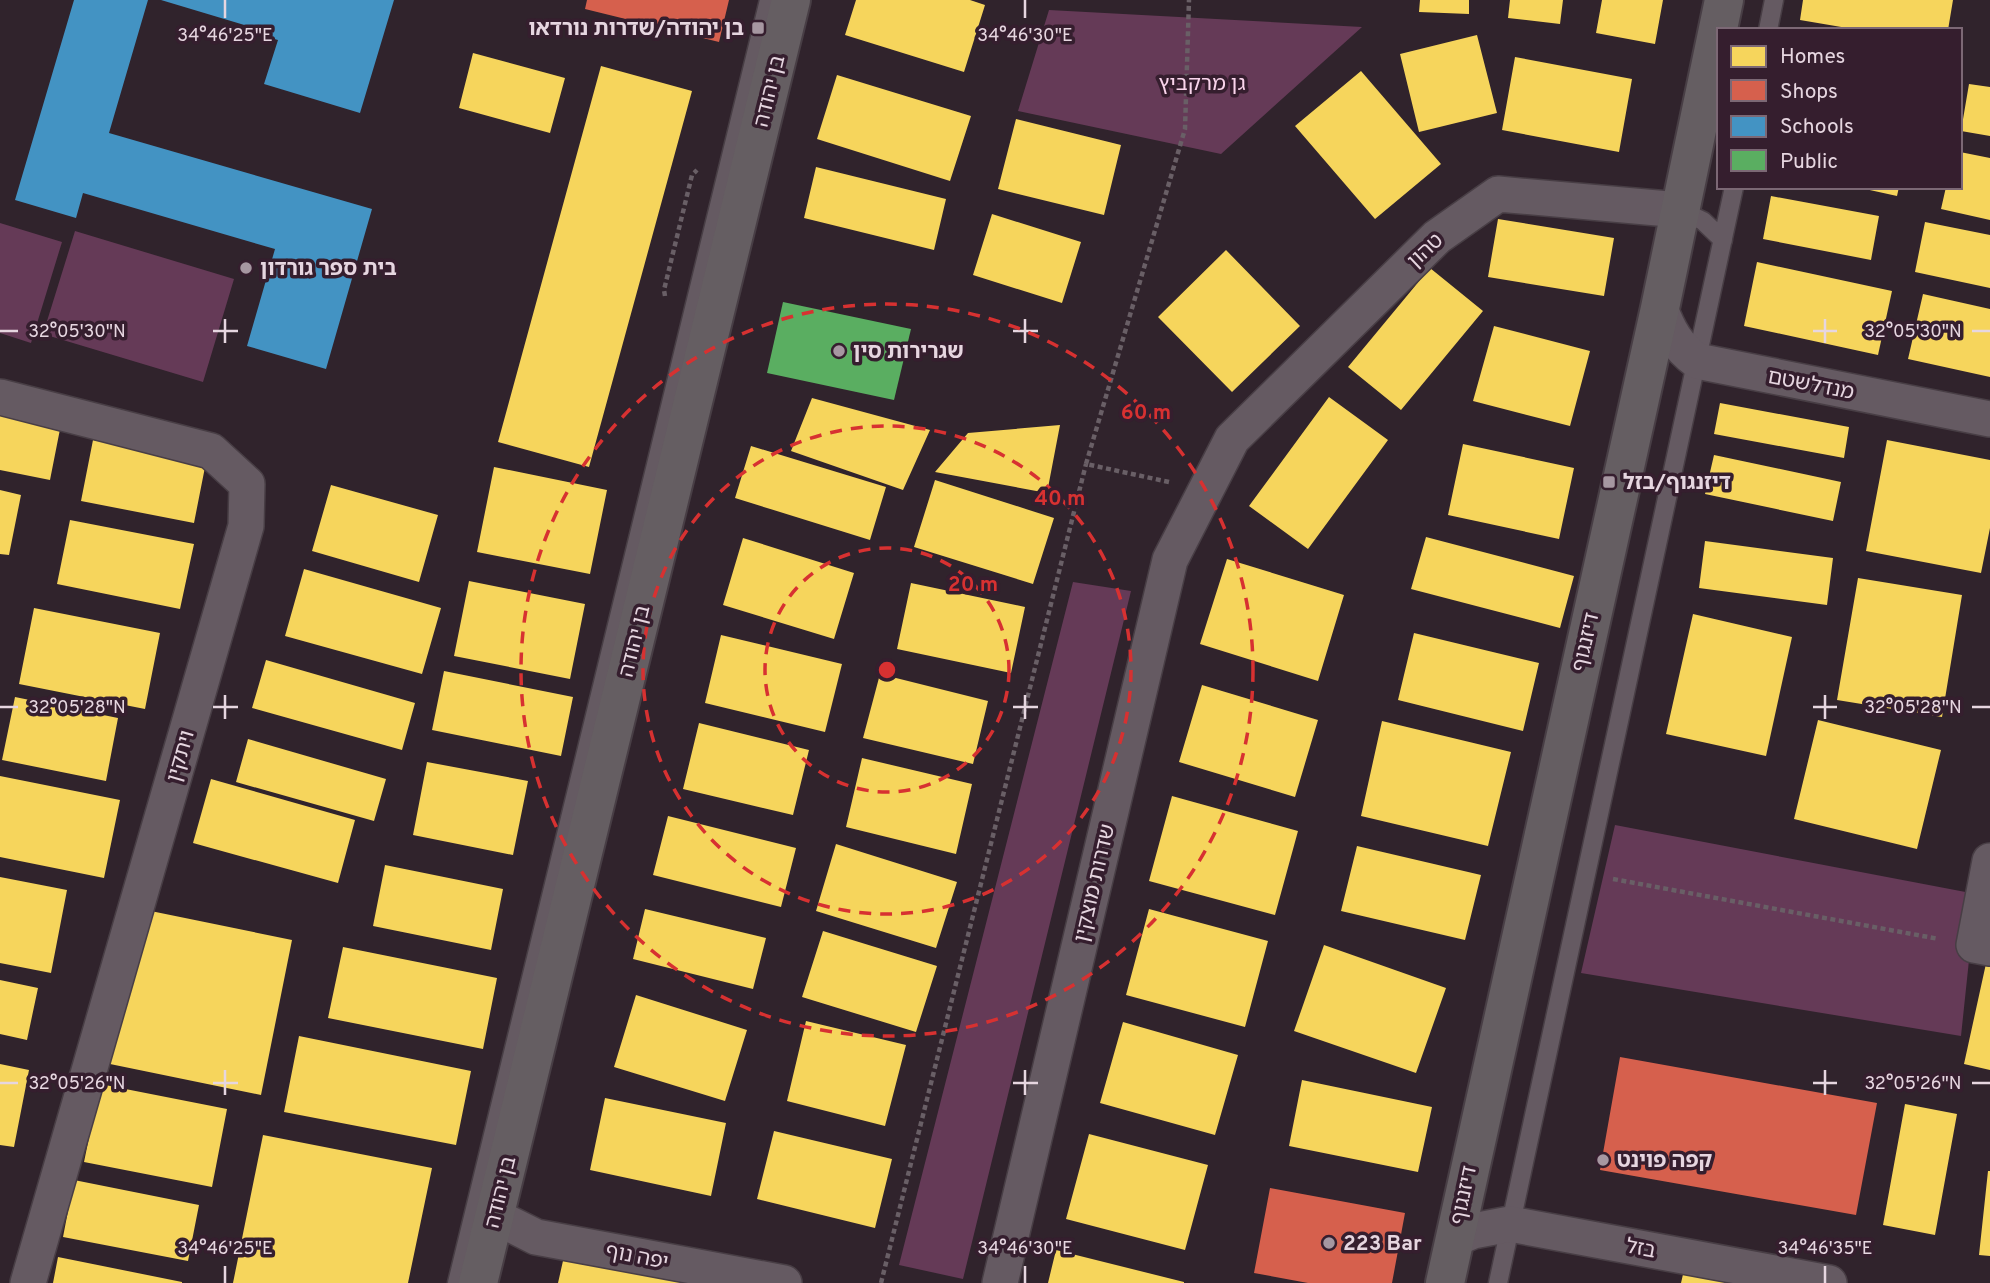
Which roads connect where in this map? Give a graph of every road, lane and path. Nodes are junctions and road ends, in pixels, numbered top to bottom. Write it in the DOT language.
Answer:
graph roads {
  1 [pos="769,0"];
  2 [pos="791,0"];
  3 [pos="1189,0"];
  4 [pos="1724,0"];
  5 [pos="1774,0"];
  6 [pos="1718,28"];
  7 [pos="1768,28"];
  8 [pos="1717,33"];
  9 [pos="1734,189"];
  10 [pos="1680,210"];
  11 [pos="1723,240"];
  12 [pos="1660,309"];
  13 [pos="1697,361"];
  14 [pos="0,397"];
  15 [pos="1990,419"];
  16 [pos="1086,464"];
  17 [pos="1206,490"];
  18 [pos="1990,861"];
  19 [pos="1585,873"];
  20 [pos="1982,946"];
  21 [pos="494,1216"];
  22 [pos="1510,1224"];
  23 [pos="1454,1239"];
  24 [pos="28,1283"];
  25 [pos="457,1283"];
  26 [pos="478,1283"];
  27 [pos="784,1283"];
  28 [pos="881,1283"];
  29 [pos="1000,1283"];
  30 [pos="1445,1283"];
  31 [pos="1498,1283"];
  32 [pos="1829,1283"];
  1 -- 25 [label="lane, בן יהודה"];
  2 -- 21 [label="street, בן יהודה"];
  3 -- 16 [label="path"];
  4 -- 6 [label="street, דיזנגוף"];
  5 -- 7 [label="lane"];
  8 -- 10 [label="street, דיזנגוף"];
  9 -- 11 [label="lane"];
  10 -- 11 [label="lane, טהון"];
  10 -- 12 [label="street, דיזנגוף"];
  10 -- 17 [label="street, טהון"];
  11 -- 13 [label="lane"];
  12 -- 13 [label="street"];
  12 -- 23 [label="street, דיזנגוף"];
  13 -- 15 [label="street, מנדלשטם"];
  13 -- 19 [label="lane"];
  14 -- 24 [label="street, ויתקין"];
  16 -- 17 [label="path"];
  16 -- 28 [label="path"];
  17 -- 29 [label="street, שדרות מוצקין"];
  18 -- 20 [label="street"];
  19 -- 20 [label="path"];
  19 -- 22 [label="lane"];
  21 -- 26 [label="street, בן יהודה"];
  21 -- 27 [label="street, יפה נוף"];
  22 -- 23 [label="street, בזל"];
  22 -- 31 [label="lane"];
  22 -- 32 [label="street, בזל"];
  23 -- 30 [label="street, דיזנגוף"];
}
